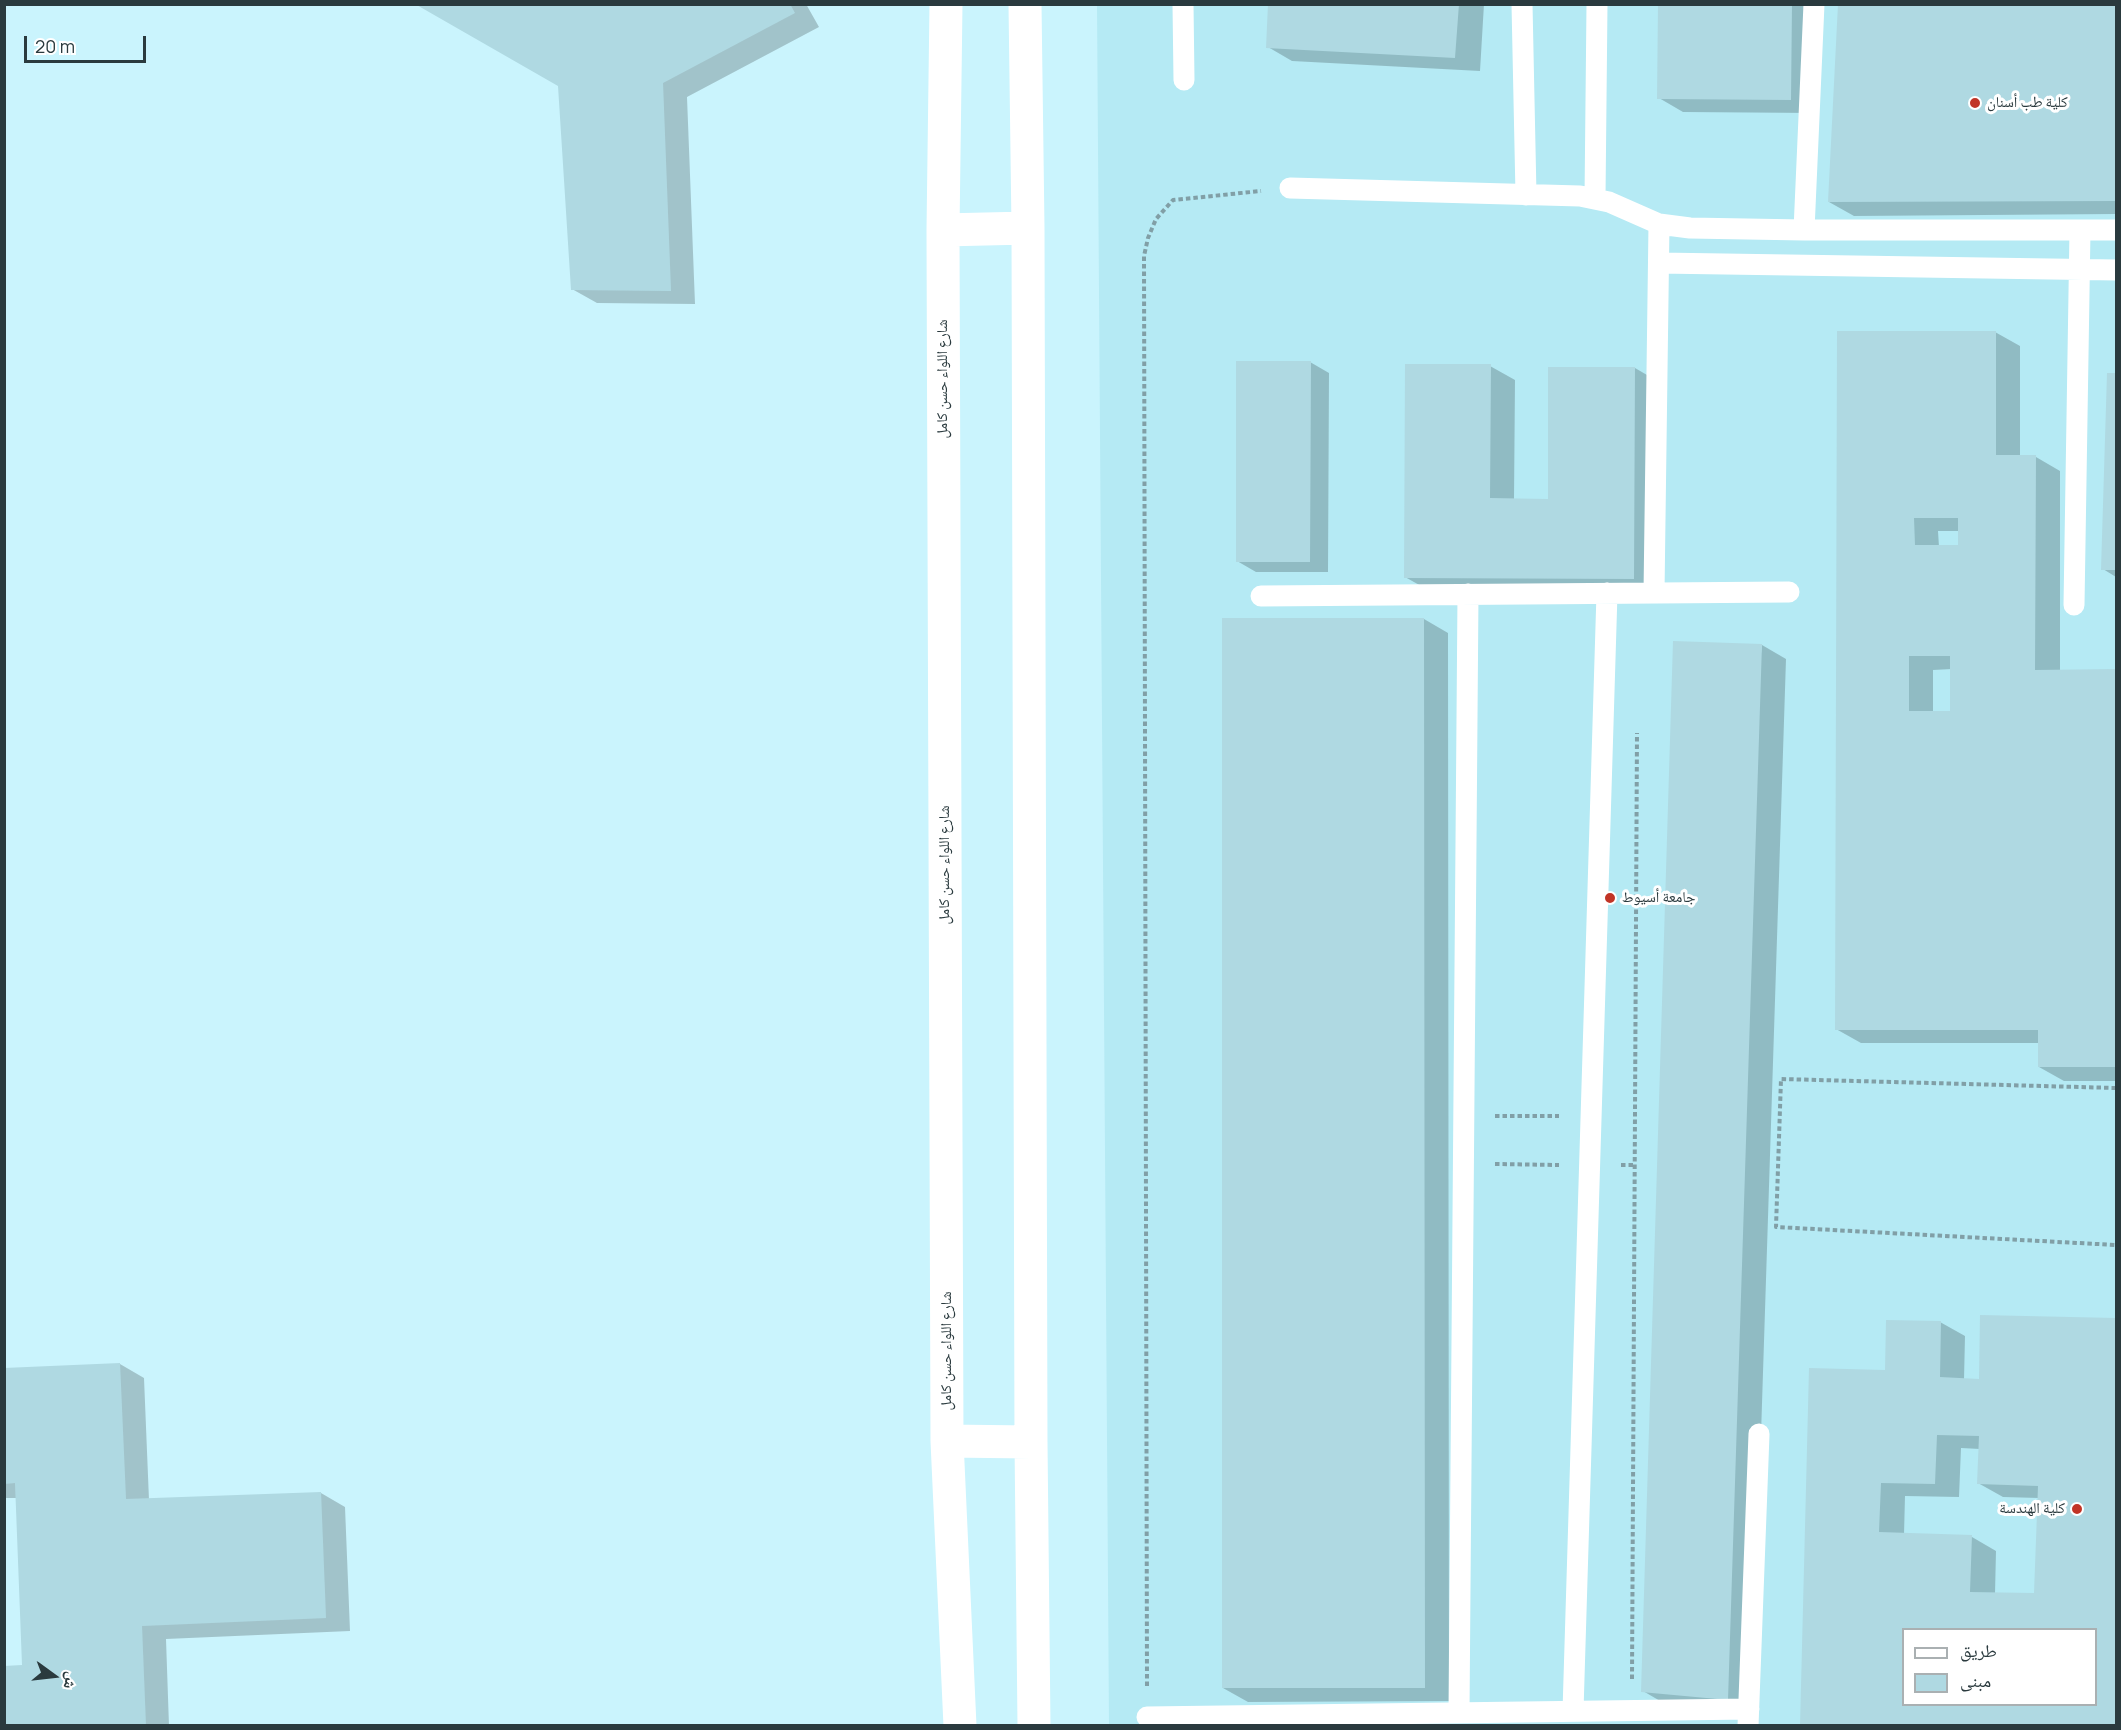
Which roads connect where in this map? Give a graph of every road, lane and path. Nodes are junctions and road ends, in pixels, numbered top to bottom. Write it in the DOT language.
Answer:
graph roads {
  1 [pos="946,4"];
  2 [pos="1025,4"];
  3 [pos="1183,4"];
  4 [pos="1522,4"];
  5 [pos="1597,4"];
  6 [pos="1814,4"];
  7 [pos="1184,80"];
  8 [pos="1290,188"];
  9 [pos="1526,195"];
  10 [pos="1595,198"];
  11 [pos="1659,224"];
  12 [pos="1028,228"];
  13 [pos="942,230"];
  14 [pos="1804,230"];
  15 [pos="2080,230"];
  16 [pos="2116,230"];
  17 [pos="1659,263"];
  18 [pos="2080,269"];
  19 [pos="2116,270"];
  20 [pos="1789,592"];
  21 [pos="1607,593"];
  22 [pos="1654,593"];
  23 [pos="1468,594"];
  24 [pos="1262,596"];
  25 [pos="2073,605"];
  26 [pos="1637,724"];
  27 [pos="2116,1088"];
  28 [pos="1464,1116"];
  29 [pos="1590,1116"];
  30 [pos="1635,1116"];
  31 [pos="1464,1164"];
  32 [pos="1589,1165"];
  33 [pos="1635,1165"];
  34 [pos="2116,1245"];
  35 [pos="1759,1434"];
  36 [pos="947,1441"];
  37 [pos="1031,1442"];
  38 [pos="1632,1710"];
  39 [pos="1573,1711"];
  40 [pos="1459,1712"];
  41 [pos="1147,1717"];
  42 [pos="1748,1717"];
  43 [pos="1342,1720"];
  44 [pos="960,1725"];
  45 [pos="1034,1725"];
  1 -- 13 [label="main road, شارع اللواء حسن كامل"];
  2 -- 12 [label="main road"];
  3 -- 7 [label="lane"];
  4 -- 9 [label="lane"];
  5 -- 10 [label="lane"];
  6 -- 14 [label="lane"];
  8 -- 9 [label="lane"];
  8 -- 41 [label="path"];
  9 -- 10 [label="lane"];
  10 -- 11 [label="lane"];
  11 -- 14 [label="lane"];
  11 -- 17 [label="lane"];
  12 -- 13 [label="main road"];
  12 -- 37 [label="main road"];
  13 -- 36 [label="main road, شارع اللواء حسن كامل"];
  14 -- 15 [label="lane"];
  15 -- 16 [label="lane"];
  15 -- 18 [label="lane"];
  17 -- 18 [label="lane"];
  17 -- 22 [label="lane"];
  18 -- 19 [label="lane"];
  18 -- 25 [label="lane"];
  20 -- 22 [label="lane"];
  21 -- 22 [label="lane"];
  21 -- 23 [label="lane"];
  21 -- 29 [label="lane"];
  23 -- 24 [label="lane"];
  23 -- 28 [label="lane"];
  26 -- 30 [label="path"];
  27 -- 34 [label="path"];
  28 -- 29 [label="path"];
  28 -- 31 [label="lane"];
  29 -- 30 [label="path"];
  29 -- 32 [label="lane"];
  30 -- 33 [label="path"];
  31 -- 32 [label="path"];
  31 -- 40 [label="lane"];
  32 -- 33 [label="path"];
  32 -- 39 [label="lane"];
  33 -- 38 [label="path"];
  35 -- 42 [label="lane"];
  36 -- 37 [label="main road"];
  36 -- 44 [label="main road, شارع اللواء حسن كامل"];
  37 -- 45 [label="main road"];
  38 -- 39 [label="lane"];
  38 -- 42 [label="lane"];
  39 -- 40 [label="lane"];
  40 -- 43 [label="lane"];
  41 -- 43 [label="lane"];
}
